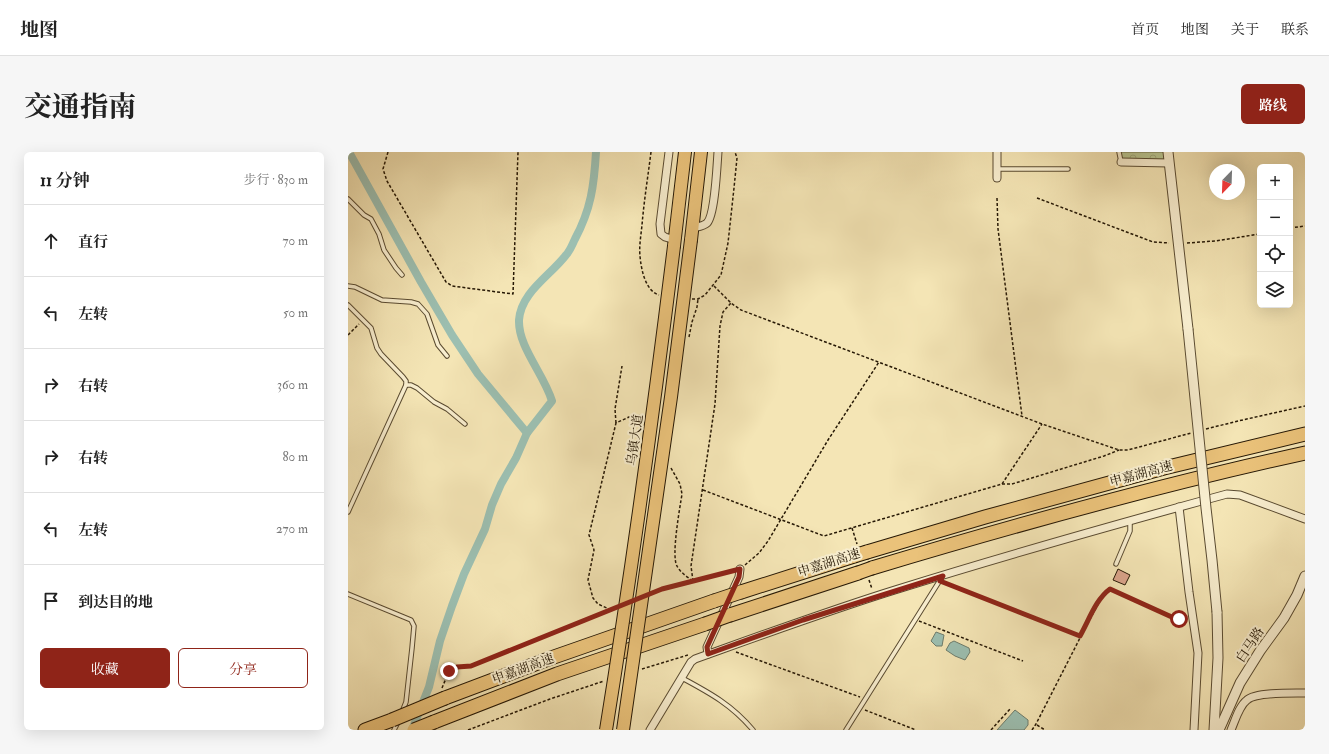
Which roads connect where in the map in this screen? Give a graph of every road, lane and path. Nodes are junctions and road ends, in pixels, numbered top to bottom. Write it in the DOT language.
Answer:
graph roads {
  1 [pos="388,152"];
  2 [pos="518,152"];
  3 [pos="669,152"];
  4 [pos="685,152"];
  5 [pos="702,152"];
  6 [pos="718,152"];
  7 [pos="997,152"];
  8 [pos="1120,152"];
  9 [pos="1168,152"];
  10 [pos="1121,162"];
  11 [pos="1169,163"];
  12 [pos="997,169"];
  13 [pos="1068,169"];
  14 [pos="997,178"];
  15 [pos="997,198"];
  16 [pos="1038,198"];
  17 [pos="348,199"];
  18 [pos="1305,226"];
  19 [pos="1293,228"];
  20 [pos="692,234"];
  21 [pos="1257,234"];
  22 [pos="674,243"];
  23 [pos="1179,244"];
  24 [pos="402,275"];
  25 [pos="348,286"];
  26 [pos="714,286"];
  27 [pos="698,299"];
  28 [pos="731,303"];
  29 [pos="348,305"];
  30 [pos="363,320"];
  31 [pos="348,335"];
  32 [pos="689,337"];
  33 [pos="447,356"];
  34 [pos="879,362"];
  35 [pos="622,366"];
  36 [pos="406,385"];
  37 [pos="1305,406"];
  38 [pos="644,415"];
  39 [pos="1022,416"];
  40 [pos="616,423"];
  41 [pos="465,424"];
  42 [pos="1042,424"];
  43 [pos="1201,430"];
  44 [pos="1194,432"];
  45 [pos="1305,434"];
  46 [pos="1119,450"];
  47 [pos="1305,453"];
  48 [pos="671,467"];
  49 [pos="1002,484"];
  50 [pos="702,490"];
  51 [pos="1179,507"];
  52 [pos="348,512"];
  53 [pos="780,520"];
  54 [pos="1305,520"];
  55 [pos="1130,521"];
  56 [pos="1116,564"];
  57 [pos="740,569"];
  58 [pos="1305,576"];
  59 [pos="941,578"];
  60 [pos="693,581"];
  61 [pos="348,594"];
  62 [pos="647,595"];
  63 [pos="618,607"];
  64 [pos="611,610"];
  65 [pos="1193,617"];
  66 [pos="916,620"];
  67 [pos="1080,636"];
  68 [pos="734,652"];
  69 [pos="708,654"];
  70 [pos="695,659"];
  71 [pos="1023,661"];
  72 [pos="641,669"];
  73 [pos="682,678"];
  74 [pos="611,679"];
  75 [pos="444,693"];
  76 [pos="1305,693"];
  77 [pos="866,699"];
  78 [pos="860,708"];
  79 [pos="1010,709"];
  80 [pos="1036,724"];
  81 [pos="393,725"];
  82 [pos="365,730"];
  83 [pos="414,730"];
  84 [pos="468,730"];
  85 [pos="606,730"];
  86 [pos="623,730"];
  87 [pos="650,730"];
  88 [pos="753,730"];
  89 [pos="846,730"];
  90 [pos="916,730"];
  91 [pos="991,730"];
  92 [pos="1032,730"];
  93 [pos="1045,730"];
  94 [pos="1194,730"];
  95 [pos="1214,730"];
  96 [pos="1219,730"];
  97 [pos="1231,730"];
  1 -- 2 [label="path"];
  3 -- 22 [label="street"];
  4 -- 22 [label="main road, 乌镇大道"];
  5 -- 20 [label="main road"];
  6 -- 20 [label="street"];
  7 -- 12 [label="street"];
  8 -- 10 [label="lane"];
  9 -- 11 [label="street"];
  10 -- 11 [label="street"];
  11 -- 23 [label="street"];
  12 -- 13 [label="lane"];
  12 -- 14 [label="street"];
  15 -- 39 [label="path"];
  16 -- 23 [label="path"];
  17 -- 24 [label="lane"];
  18 -- 19 [label="path"];
  20 -- 86 [label="main road, bridge"];
  21 -- 23 [label="path"];
  22 -- 85 [label="main road, 乌镇大道, bridge"];
  23 -- 95 [label="street, bridge"];
  25 -- 33 [label="lane"];
  26 -- 28 [label="path"];
  27 -- 32 [label="path"];
  28 -- 34 [label="path"];
  28 -- 50 [label="path"];
  29 -- 30 [label="lane"];
  30 -- 31 [label="path"];
  30 -- 36 [label="lane"];
  34 -- 39 [label="path"];
  34 -- 53 [label="path"];
  35 -- 40 [label="path"];
  36 -- 41 [label="lane"];
  36 -- 52 [label="lane"];
  37 -- 43 [label="path"];
  38 -- 40 [label="path"];
  39 -- 42 [label="path"];
  40 -- 64 [label="path"];
  42 -- 46 [label="path"];
  42 -- 49 [label="path"];
  44 -- 46 [label="path"];
  45 -- 75 [label="highway, 申嘉湖高速, bridge"];
  46 -- 49 [label="path"];
  47 -- 83 [label="highway, 申嘉湖高速, bridge"];
  48 -- 60 [label="path"];
  49 -- 53 [label="path"];
  50 -- 53 [label="path"];
  50 -- 60 [label="path"];
  51 -- 54 [label="street"];
  51 -- 55 [label="street"];
  51 -- 65 [label="street"];
  53 -- 57 [label="path"];
  55 -- 56 [label="lane"];
  55 -- 59 [label="street"];
  57 -- 60 [label="path"];
  57 -- 69 [label="street"];
  58 -- 96 [label="street, 白马路"];
  59 -- 66 [label="lane"];
  59 -- 67 [label="path"];
  59 -- 69 [label="street"];
  60 -- 62 [label="path"];
  61 -- 81 [label="lane"];
  63 -- 64 [label="path"];
  64 -- 75 [label="path"];
  65 -- 67 [label="path"];
  65 -- 94 [label="street"];
  66 -- 71 [label="path"];
  66 -- 77 [label="lane"];
  67 -- 80 [label="path"];
  68 -- 77 [label="path"];
  69 -- 70 [label="street"];
  70 -- 72 [label="path"];
  70 -- 73 [label="street"];
  73 -- 87 [label="street"];
  73 -- 88 [label="lane"];
  74 -- 84 [label="path"];
  75 -- 81 [label="highway, 申嘉湖高速, bridge"];
  76 -- 97 [label="street"];
  77 -- 78 [label="lane"];
  78 -- 89 [label="lane"];
  78 -- 90 [label="path"];
  79 -- 91 [label="path"];
  80 -- 92 [label="path"];
  80 -- 93 [label="path"];
  81 -- 82 [label="highway, 申嘉湖高速"];
}
